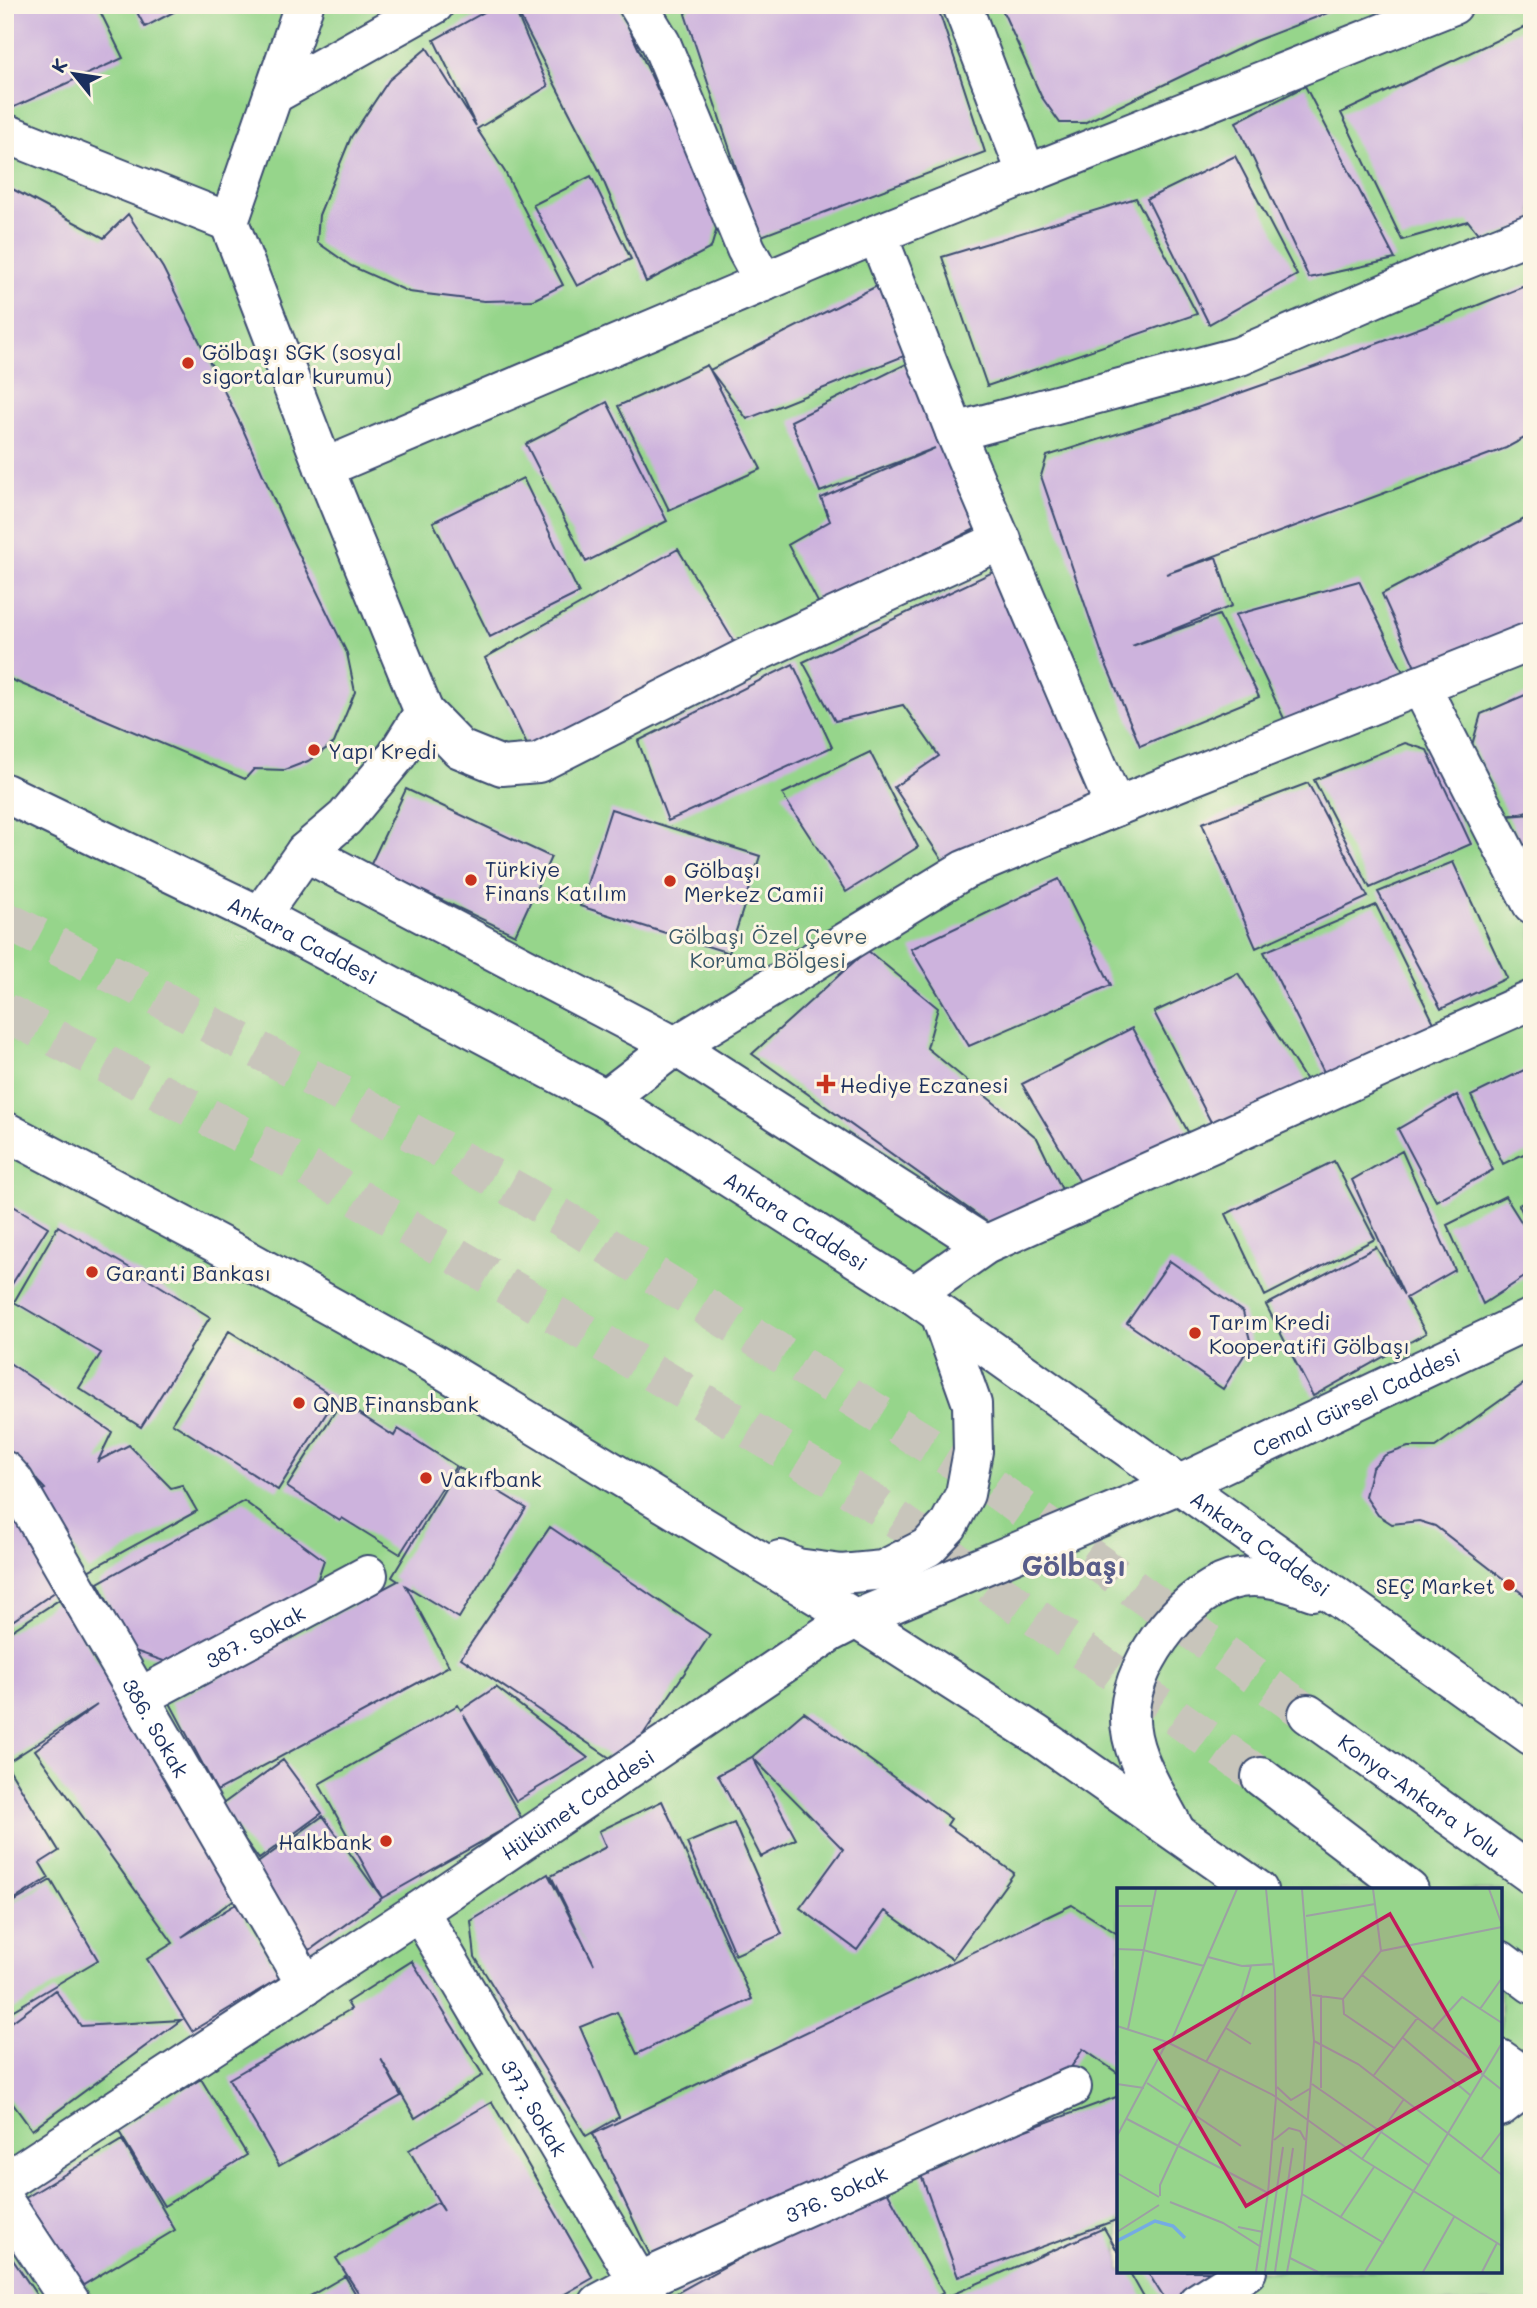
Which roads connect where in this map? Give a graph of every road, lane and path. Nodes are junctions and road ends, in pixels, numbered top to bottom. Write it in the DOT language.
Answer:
graph roads {
  1 [pos="304,5"];
  2 [pos="434,5"];
  3 [pos="638,5"];
  4 [pos="962,5"];
  5 [pos="1453,5"];
  6 [pos="274,94"];
  7 [pos="5,133"];
  8 [pos="1027,174"];
  9 [pos="229,222"];
  10 [pos="1532,233"];
  11 [pos="877,234"];
  12 [pos="764,282"];
  13 [pos="955,432"];
  14 [pos="324,468"];
  15 [pos="1002,540"];
  16 [pos="1532,641"];
  17 [pos="1420,685"];
  18 [pos="424,712"];
  19 [pos="5,793"];
  20 [pos="1115,807"];
  21 [pos="305,852"];
  22 [pos="1532,904"];
  23 [pos="260,916"];
  24 [pos="1532,1000"];
  25 [pos="675,1046"];
  26 [pos="606,1099"];
  27 [pos="5,1131"];
  28 [pos="985,1245"];
  29 [pos="927,1305"];
  30 [pos="1532,1318"];
  31 [pos="5,1471"];
  32 [pos="1180,1484"];
  33 [pos="698,1524"];
  34 [pos="368,1576"];
  35 [pos="1344,1603"];
  36 [pos="856,1619"];
  37 [pos="140,1697"];
  38 [pos="1308,1714"];
  39 [pos="1532,1736"];
  40 [pos="1261,1777"];
  41 [pos="1177,1833"];
  42 [pos="1532,1875"];
  43 [pos="1255,1888"];
  44 [pos="1406,1888"];
  45 [pos="419,1911"];
  46 [pos="1502,1962"];
  47 [pos="1532,1984"];
  48 [pos="306,1985"];
  49 [pos="1502,2060"];
  50 [pos="1532,2081"];
  51 [pos="1072,2087"];
  52 [pos="1502,2105"];
  53 [pos="8,2179"];
  54 [pos="1244,2273"];
  55 [pos="644,2292"];
  56 [pos="71,2303"];
  57 [pos="599,2303"];
  58 [pos="1197,2303"];
  1 -- 6 [label="main road"];
  2 -- 6 [label="main road"];
  3 -- 12 [label="main road"];
  4 -- 8 [label="main road"];
  5 -- 8 [label="main road"];
  6 -- 9 [label="main road"];
  7 -- 9 [label="main road"];
  8 -- 11 [label="main road"];
  9 -- 14 [label="main road"];
  10 -- 13 [label="main road"];
  11 -- 12 [label="main road"];
  11 -- 13 [label="main road"];
  12 -- 14 [label="main road"];
  13 -- 15 [label="main road"];
  14 -- 18 [label="main road"];
  15 -- 18 [label="main road"];
  15 -- 20 [label="main road"];
  16 -- 17 [label="main road"];
  17 -- 20 [label="main road"];
  17 -- 22 [label="main road"];
  18 -- 21 [label="main road"];
  19 -- 23 [label="main road, Ankara Caddesi"];
  20 -- 25 [label="main road"];
  21 -- 23 [label="main road"];
  21 -- 25 [label="main road"];
  23 -- 26 [label="main road, Ankara Caddesi"];
  24 -- 28 [label="main road"];
  25 -- 26 [label="main road"];
  25 -- 28 [label="main road"];
  26 -- 29 [label="main road, Ankara Caddesi"];
  27 -- 33 [label="main road"];
  28 -- 29 [label="main road"];
  29 -- 32 [label="main road, Ankara Caddesi"];
  29 -- 33 [label="main road"];
  30 -- 32 [label="main road, Cemal Gürsel Caddesi"];
  31 -- 37 [label="main road, 386. Sokak"];
  32 -- 35 [label="main road, Ankara Caddesi"];
  32 -- 36 [label="main road, Hükümet Caddesi"];
  33 -- 36 [label="main road"];
  34 -- 37 [label="main road, 387. Sokak"];
  35 -- 39 [label="main road, Ankara Caddesi"];
  35 -- 41 [label="main road"];
  36 -- 41 [label="main road"];
  36 -- 45 [label="main road, Hükümet Caddesi"];
  37 -- 48 [label="main road, 386. Sokak"];
  38 -- 42 [label="main road, Konya-Ankara Yolu"];
  40 -- 44 [label="main road"];
  41 -- 43 [label="main road"];
  45 -- 48 [label="main road, Hükümet Caddesi"];
  45 -- 55 [label="main road, 377. Sokak"];
  46 -- 47 [label="main road"];
  48 -- 53 [label="main road, Hükümet Caddesi"];
  49 -- 50 [label="main road"];
  50 -- 52 [label="main road"];
  51 -- 55 [label="main road, 376. Sokak"];
  53 -- 56 [label="main road"];
  54 -- 58 [label="main road"];
  55 -- 57 [label="main road, 376. Sokak"];
}
